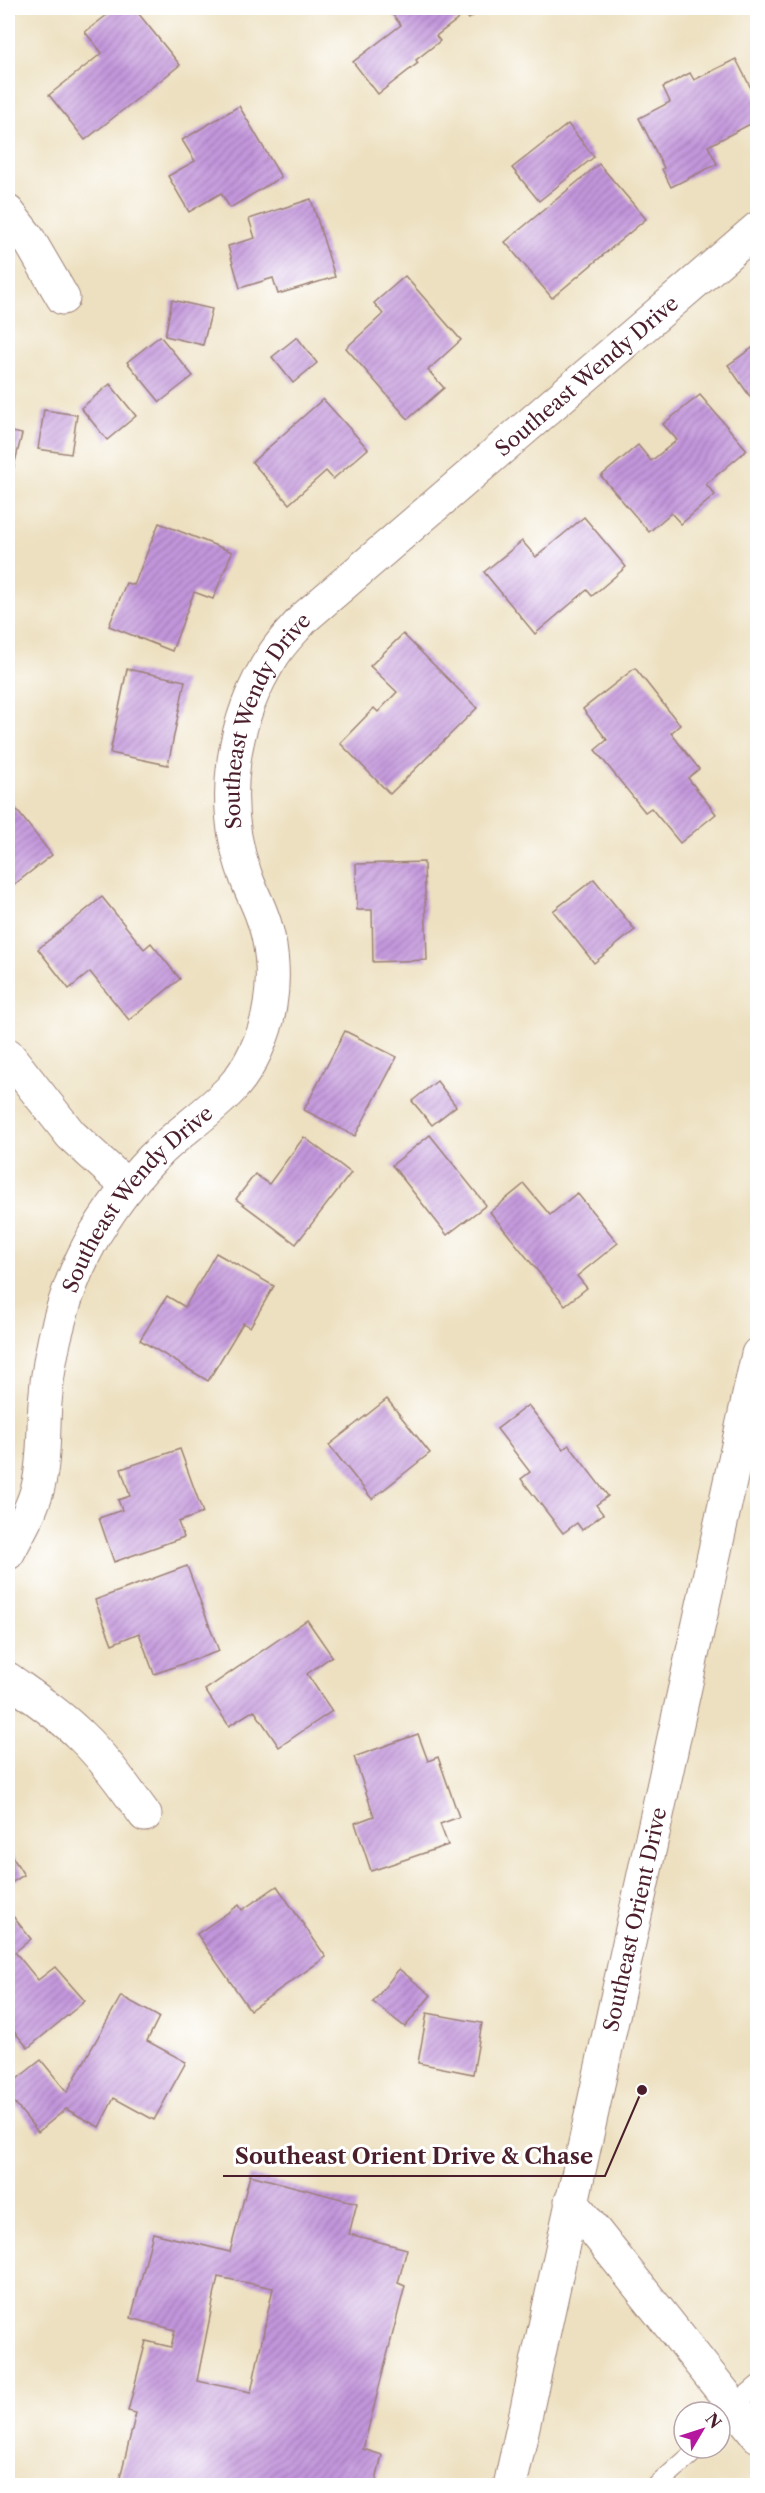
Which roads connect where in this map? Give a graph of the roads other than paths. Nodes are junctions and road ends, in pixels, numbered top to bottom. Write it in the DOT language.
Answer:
graph roads {
  1 [pos="8,212"];
  2 [pos="758,228"];
  3 [pos="63,298"];
  4 [pos="8,1055"];
  5 [pos="128,1187"];
  6 [pos="758,1353"];
  7 [pos="8,1553"];
  8 [pos="8,1679"];
  9 [pos="145,1815"];
  10 [pos="572,2201"];
  11 [pos="737,2405"];
  12 [pos="758,2436"];
  13 [pos="685,2460"];
  14 [pos="510,2486"];
  15 [pos="656,2486"];
  1 -- 3 [label="street"];
  2 -- 5 [label="street, Southeast Wendy Drive"];
  4 -- 5 [label="street"];
  5 -- 7 [label="street, Southeast Wendy Drive"];
  6 -- 10 [label="street, Southeast Orient Drive"];
  8 -- 9 [label="street"];
  10 -- 11 [label="street"];
  10 -- 14 [label="street, Southeast Orient Drive"];
  11 -- 12 [label="street"];
  13 -- 15 [label="lane"];
}
